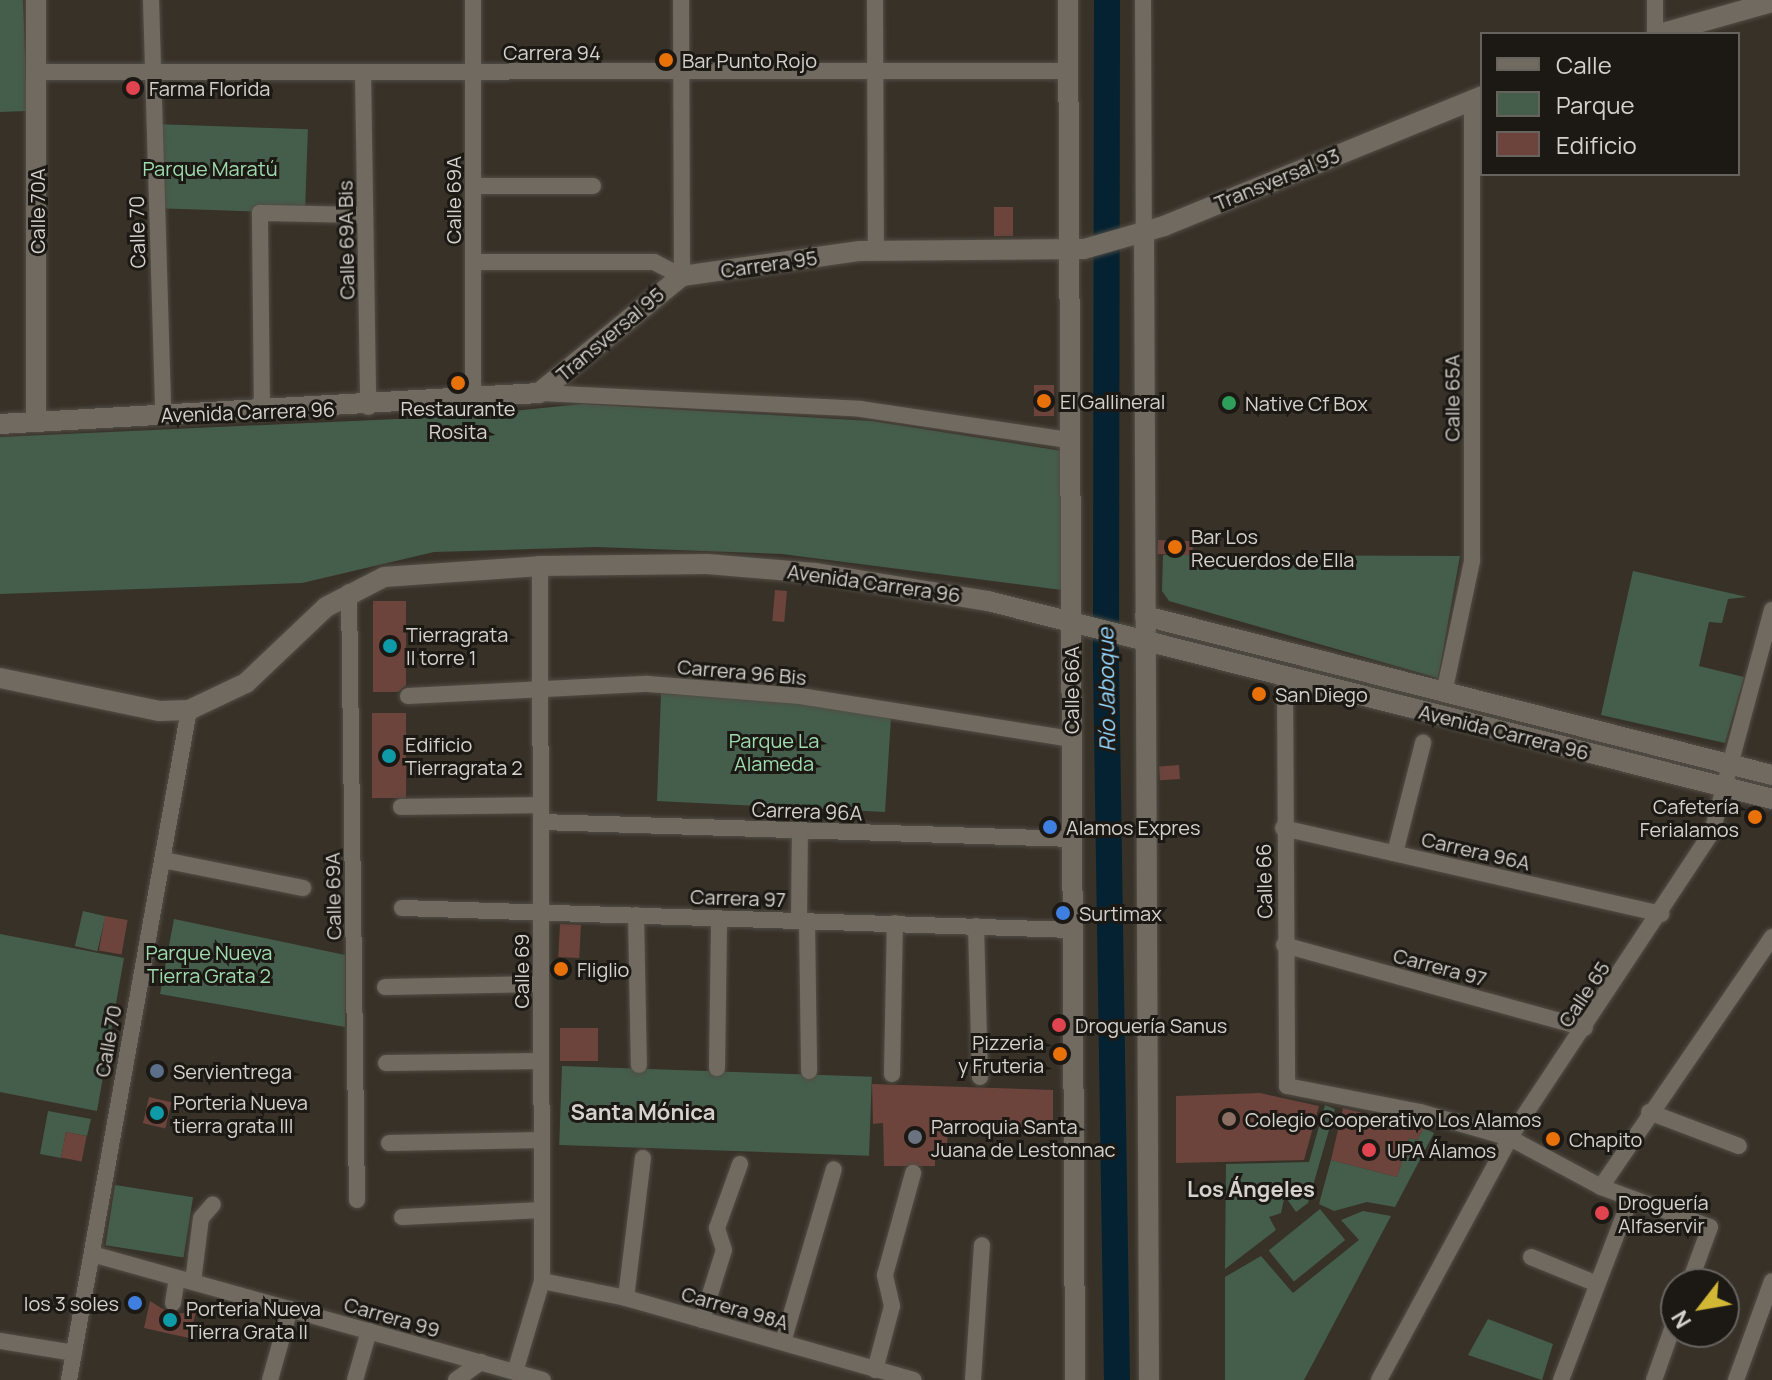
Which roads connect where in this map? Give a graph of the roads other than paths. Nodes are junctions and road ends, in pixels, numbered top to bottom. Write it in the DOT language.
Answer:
graph roads {
  1 [pos="36,0"];
  2 [pos="151,0"];
  3 [pos="473,0"];
  4 [pos="681,0"];
  5 [pos="875,0"];
  6 [pos="1068,0"];
  7 [pos="1143,0"];
  8 [pos="1655,0"];
  9 [pos="1772,2"];
  10 [pos="1657,32"];
  11 [pos="1664,32"];
  12 [pos="876,71"];
  13 [pos="1068,71"];
  14 [pos="36,72"];
  15 [pos="363,72"];
  16 [pos="473,72"];
  17 [pos="681,72"];
  18 [pos="152,73"];
  19 [pos="1477,98"];
  20 [pos="473,186"];
  21 [pos="593,186"];
  22 [pos="365,215"];
  23 [pos="1144,233"];
  24 [pos="1076,250"];
  25 [pos="876,251"];
  26 [pos="473,262"];
  27 [pos="682,276"];
  28 [pos="539,393"];
  29 [pos="473,399"];
  30 [pos="368,407"];
  31 [pos="262,412"];
  32 [pos="163,415"];
  33 [pos="36,422"];
  34 [pos="0,424"];
  35 [pos="1069,440"];
  36 [pos="540,566"];
  37 [pos="349,592"];
  38 [pos="1772,610"];
  39 [pos="1145,616"];
  40 [pos="1075,621"];
  41 [pos="1136,638"];
  42 [pos="1285,676"];
  43 [pos="0,678"];
  44 [pos="540,692"];
  45 [pos="1444,693"];
  46 [pos="408,696"];
  47 [pos="189,710"];
  48 [pos="1071,739"];
  49 [pos="1423,743"];
  50 [pos="1733,766"];
  51 [pos="1772,775"];
  52 [pos="1728,787"];
  53 [pos="1772,799"];
  54 [pos="401,807"];
  55 [pos="541,814"];
  56 [pos="1283,828"];
  57 [pos="800,831"];
  58 [pos="1072,839"];
  59 [pos="1395,853"];
  60 [pos="163,860"];
  61 [pos="303,888"];
  62 [pos="402,908"];
  63 [pos="541,912"];
  64 [pos="1661,914"];
  65 [pos="636,915"];
  66 [pos="719,918"];
  67 [pos="803,920"];
  68 [pos="895,923"];
  69 [pos="976,926"];
  70 [pos="1072,930"];
  71 [pos="1772,937"];
  72 [pos="1284,945"];
  73 [pos="541,984"];
  74 [pos="385,987"];
  75 [pos="1585,1028"];
  76 [pos="541,1061"];
  77 [pos="386,1063"];
  78 [pos="639,1065"];
  79 [pos="717,1068"];
  80 [pos="809,1071"];
  81 [pos="892,1074"];
  82 [pos="980,1077"];
  83 [pos="1649,1112"];
  84 [pos="1510,1138"];
  85 [pos="542,1140"];
  86 [pos="389,1143"];
  87 [pos="1739,1146"];
  88 [pos="643,1158"];
  89 [pos="740,1164"];
  90 [pos="834,1169"];
  91 [pos="913,1173"];
  92 [pos="1601,1187"];
  93 [pos="1630,1199"];
  94 [pos="357,1200"];
  95 [pos="213,1204"];
  96 [pos="542,1210"];
  97 [pos="402,1217"];
  98 [pos="982,1245"];
  99 [pos="92,1254"];
  100 [pos="1531,1257"];
  101 [pos="1695,1268"];
  102 [pos="185,1280"];
  103 [pos="542,1281"];
  104 [pos="1772,1281"];
  105 [pos="1597,1284"];
  106 [pos="626,1298"];
  107 [pos="173,1303"];
  108 [pos="290,1309"];
  109 [pos="702,1320"];
  110 [pos="369,1331"];
  111 [pos="0,1341"];
  112 [pos="783,1342"];
  113 [pos="1665,1348"];
  114 [pos="74,1353"];
  115 [pos="481,1362"];
  116 [pos="875,1370"];
  117 [pos="515,1372"];
  118 [pos="538,1379"];
  119 [pos="69,1380"];
  120 [pos="270,1380"];
  121 [pos="355,1380"];
  122 [pos="456,1380"];
  123 [pos="914,1380"];
  124 [pos="973,1380"];
  125 [pos="1075,1380"];
  126 [pos="1149,1380"];
  127 [pos="1379,1380"];
  128 [pos="1561,1380"];
  129 [pos="1654,1380"];
  130 [pos="1736,1380"];
  1 -- 14 [label="street, Calle 70A"];
  2 -- 18 [label="street, Calle 70"];
  3 -- 16 [label="street, Calle 69A"];
  4 -- 17 [label="street"];
  5 -- 12 [label="street"];
  6 -- 13 [label="street, Calle 66A"];
  7 -- 23 [label="street"];
  8 -- 10 [label="street"];
  9 -- 11 [label="street"];
  12 -- 13 [label="street, Carrera 94"];
  12 -- 17 [label="street, Carrera 94"];
  12 -- 25 [label="street"];
  13 -- 24 [label="street, Calle 66A"];
  14 -- 18 [label="street, Carrera 94"];
  14 -- 33 [label="street, Calle 70A"];
  15 -- 16 [label="street, Carrera 94"];
  15 -- 18 [label="street, Carrera 94"];
  15 -- 22 [label="street, Calle 69A Bis"];
  16 -- 17 [label="street, Carrera 94"];
  16 -- 20 [label="street, Calle 69A"];
  17 -- 27 [label="street"];
  18 -- 32 [label="street, Calle 70"];
  19 -- 23 [label="street, Transversal 93"];
  19 -- 45 [label="street, Calle 65A"];
  20 -- 21 [label="street"];
  20 -- 26 [label="street, Calle 69A"];
  22 -- 30 [label="street, Calle 69A Bis"];
  22 -- 31 [label="street"];
  23 -- 24 [label="street, Transversal 93"];
  23 -- 39 [label="street"];
  24 -- 25 [label="street, Carrera 95"];
  24 -- 35 [label="street, Calle 66A"];
  25 -- 27 [label="street, Carrera 95"];
  26 -- 27 [label="street, Carrera 95"];
  26 -- 29 [label="street, Calle 69A"];
  27 -- 28 [label="street, Transversal 95"];
  28 -- 29 [label="street, Avenida Carrera 96"];
  28 -- 35 [label="street, Avenida Carrera 96"];
  29 -- 30 [label="street, Avenida Carrera 96"];
  30 -- 31 [label="street, Avenida Carrera 96"];
  31 -- 32 [label="street, Avenida Carrera 96"];
  32 -- 33 [label="street, Avenida Carrera 96"];
  33 -- 34 [label="street, Avenida Carrera 96"];
  35 -- 40 [label="street, Calle 66A"];
  36 -- 37 [label="street, Avenida Carrera 96"];
  36 -- 40 [label="street, Avenida Carrera 96"];
  36 -- 44 [label="street, Calle 69"];
  37 -- 47 [label="street, Avenida Carrera 96"];
  37 -- 94 [label="street, Calle 69A"];
  38 -- 50 [label="street, Calle 65"];
  39 -- 41 [label="street"];
  39 -- 45 [label="street, Avenida Carrera 96"];
  40 -- 41 [label="street, Avenida Carrera 96"];
  40 -- 48 [label="street, Calle 66A"];
  41 -- 42 [label="street, Avenida Carrera 96"];
  41 -- 126 [label="street"];
  42 -- 52 [label="street, Avenida Carrera 96"];
  42 -- 56 [label="street, Calle 66"];
  43 -- 47 [label="street, Avenida Carrera 96"];
  44 -- 46 [label="street, Carrera 96 Bis"];
  44 -- 48 [label="street, Carrera 96 Bis"];
  44 -- 55 [label="street, Calle 69"];
  45 -- 50 [label="street, Avenida Carrera 96"];
  47 -- 60 [label="street, Calle 70"];
  48 -- 58 [label="street, Calle 66A"];
  49 -- 59 [label="street"];
  50 -- 51 [label="street, Avenida Carrera 96"];
  50 -- 52 [label="street, Calle 65"];
  52 -- 53 [label="street, Avenida Carrera 96"];
  52 -- 64 [label="street, Calle 65"];
  54 -- 55 [label="street, Carrera 96A"];
  55 -- 57 [label="street, Carrera 96A"];
  55 -- 63 [label="street, Calle 69"];
  56 -- 59 [label="street, Carrera 96A"];
  56 -- 72 [label="street, Calle 66"];
  57 -- 58 [label="street, Carrera 96A"];
  57 -- 67 [label="street"];
  58 -- 70 [label="street, Calle 66A"];
  59 -- 64 [label="street, Carrera 96A"];
  60 -- 61 [label="street"];
  60 -- 99 [label="street, Calle 70"];
  62 -- 63 [label="street, Carrera 97"];
  63 -- 65 [label="street, Carrera 97"];
  63 -- 73 [label="street, Calle 69"];
  64 -- 75 [label="street, Calle 65"];
  65 -- 66 [label="street, Carrera 97"];
  65 -- 78 [label="street"];
  66 -- 67 [label="street, Carrera 97"];
  66 -- 79 [label="street"];
  67 -- 68 [label="street, Carrera 97"];
  67 -- 80 [label="street"];
  68 -- 69 [label="street, Carrera 97"];
  68 -- 81 [label="street"];
  69 -- 70 [label="street, Carrera 97"];
  69 -- 82 [label="street"];
  70 -- 125 [label="street, Calle 66A"];
  71 -- 83 [label="street"];
  72 -- 75 [label="street, Carrera 97"];
  72 -- 84 [label="street, Calle 66"];
  73 -- 74 [label="street"];
  73 -- 76 [label="street, Calle 69"];
  75 -- 84 [label="street, Calle 65"];
  76 -- 77 [label="street"];
  76 -- 85 [label="street, Calle 69"];
  83 -- 87 [label="street"];
  83 -- 92 [label="street"];
  84 -- 92 [label="street"];
  84 -- 127 [label="street, Calle 65"];
  85 -- 86 [label="street"];
  85 -- 96 [label="street, Calle 69"];
  88 -- 106 [label="street"];
  89 -- 109 [label="street"];
  90 -- 112 [label="street"];
  91 -- 116 [label="street"];
  92 -- 93 [label="street"];
  93 -- 101 [label="street"];
  93 -- 105 [label="street"];
  95 -- 102 [label="street"];
  96 -- 97 [label="street"];
  96 -- 103 [label="street, Calle 69"];
  98 -- 124 [label="street"];
  99 -- 102 [label="street, Carrera 99"];
  99 -- 114 [label="street, Calle 70"];
  100 -- 105 [label="street"];
  102 -- 107 [label="street"];
  102 -- 108 [label="street, Carrera 99"];
  103 -- 106 [label="street, Carrera 98A"];
  103 -- 117 [label="street, Calle 69"];
  104 -- 130 [label="street"];
  105 -- 128 [label="street"];
  106 -- 109 [label="street, Carrera 98A"];
  108 -- 110 [label="street, Carrera 99"];
  108 -- 120 [label="street"];
  109 -- 112 [label="street, Carrera 98A"];
  110 -- 115 [label="street, Carrera 99"];
  110 -- 121 [label="street"];
  111 -- 114 [label="street"];
  112 -- 116 [label="street, Carrera 98A"];
  113 -- 129 [label="street"];
  114 -- 119 [label="street, Calle 70"];
  115 -- 117 [label="street, Carrera 99"];
  115 -- 122 [label="street"];
  116 -- 123 [label="street, Carrera 98A"];
  117 -- 118 [label="street, Carrera 99"];
}
